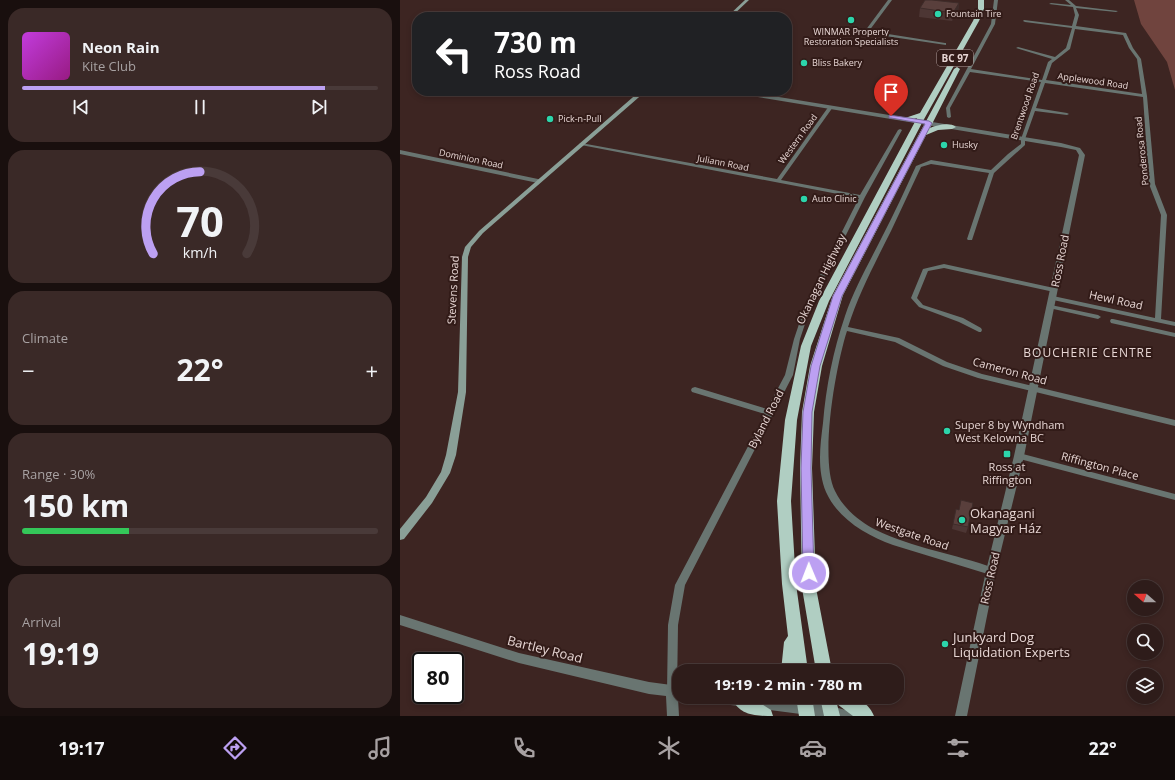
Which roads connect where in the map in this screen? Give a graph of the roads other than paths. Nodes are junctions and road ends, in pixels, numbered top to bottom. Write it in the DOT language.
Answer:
graph roads {
  1 [pos="747,0"];
  2 [pos="890,0"];
  3 [pos="981,0"];
  4 [pos="988,0"];
  5 [pos="996,0"];
  6 [pos="1067,0"];
  7 [pos="1051,4"];
  8 [pos="1074,6"];
  9 [pos="1116,11"];
  10 [pos="734,12"];
  11 [pos="1025,21"];
  12 [pos="1073,28"];
  13 [pos="945,44"];
  14 [pos="1018,48"];
  15 [pos="1055,58"];
  16 [pos="968,70"];
  17 [pos="1044,81"];
  18 [pos="637,96"];
  19 [pos="764,96"];
  20 [pos="1145,96"];
  21 [pos="831,107"];
  22 [pos="1034,109"];
  23 [pos="924,114"];
  24 [pos="1067,114"];
  25 [pos="933,115"];
  26 [pos="948,117"];
  27 [pos="906,119"];
  28 [pos="952,126"];
  29 [pos="922,127"];
  30 [pos="900,130"];
  31 [pos="1023,139"];
  32 [pos="581,144"];
  33 [pos="400,152"];
  34 [pos="992,172"];
  35 [pos="538,181"];
  36 [pos="778,181"];
  37 [pos="862,197"];
  38 [pos="970,239"];
  39 [pos="1053,294"];
  40 [pos="1051,307"];
  41 [pos="1098,316"];
  42 [pos="1113,321"];
  43 [pos="1161,321"];
  44 [pos="1175,324"];
  45 [pos="845,328"];
  46 [pos="979,330"];
  47 [pos="1165,333"];
  48 [pos="1175,335"];
  49 [pos="1033,389"];
  50 [pos="695,390"];
  51 [pos="770,412"];
  52 [pos="1175,423"];
  53 [pos="1019,456"];
  54 [pos="1175,497"];
  55 [pos="402,533"];
  56 [pos="991,571"];
  57 [pos="402,622"];
  58 [pos="794,624"];
  59 [pos="674,664"];
  60 [pos="790,664"];
  61 [pos="799,664"];
  62 [pos="823,664"];
  63 [pos="672,692"];
  64 [pos="674,704"];
  65 [pos="752,704"];
  66 [pos="784,704"];
  67 [pos="851,704"];
  68 [pos="806,707"];
  69 [pos="831,708"];
  70 [pos="673,716"];
  71 [pos="765,716"];
  72 [pos="848,716"];
  73 [pos="866,716"];
  74 [pos="961,716"];
  1 -- 10 [label="main road"];
  2 -- 13 [label="street"];
  3 -- 23 [label="highway, Okanagan Highway / BC 97"];
  4 -- 25 [label="highway, Okanagan Highway / BC 97"];
  5 -- 16 [label="street"];
  6 -- 8 [label="street"];
  7 -- 8 [label="street"];
  8 -- 9 [label="street"];
  8 -- 12 [label="street, Brentwood Road"];
  11 -- 12 [label="street"];
  12 -- 15 [label="street, Brentwood Road"];
  12 -- 20 [label="street, Ponderosa Road"];
  14 -- 15 [label="street"];
  15 -- 17 [label="street, Brentwood Road"];
  16 -- 17 [label="street, Applewood Road"];
  16 -- 26 [label="street"];
  17 -- 20 [label="street, Applewood Road"];
  17 -- 22 [label="street, Brentwood Road"];
  18 -- 32 [label="main road, Stevens Road"];
  19 -- 21 [label="street"];
  20 -- 43 [label="street, Ponderosa Road"];
  21 -- 27 [label="street"];
  21 -- 36 [label="street, Western Road"];
  22 -- 24 [label="street"];
  22 -- 31 [label="street, Brentwood Road"];
  23 -- 27 [label="highway"];
  23 -- 29 [label="highway, Okanagan Highway / BC 97"];
  25 -- 28 [label="highway"];
  25 -- 29 [label="highway, Okanagan Highway / BC 97"];
  27 -- 29 [label="highway"];
  28 -- 29 [label="street, Ross Road"];
  28 -- 29 [label="highway"];
  28 -- 31 [label="street, Ross Road"];
  29 -- 58 [label="highway, Okanagan Highway / BC 97"];
  29 -- 62 [label="highway, Okanagan Highway / BC 97"];
  30 -- 37 [label="street, Byland Road"];
  31 -- 34 [label="street, Brentwood Road"];
  31 -- 39 [label="street, Ross Road"];
  32 -- 35 [label="main road, Stevens Road"];
  32 -- 36 [label="street, Juliann Road"];
  33 -- 35 [label="street, Dominion Road"];
  34 -- 38 [label="street, Brentwood Road"];
  34 -- 45 [label="street, Westgate Road"];
  35 -- 55 [label="main road, Stevens Road"];
  36 -- 37 [label="street, Juliann Road"];
  37 -- 51 [label="street, Byland Road"];
  39 -- 40 [label="street, Ross Road"];
  39 -- 43 [label="street, Hewl Road"];
  39 -- 46 [label="street, Hewl Road"];
  40 -- 41 [label="street, Hewl Road"];
  40 -- 49 [label="street, Ross Road"];
  42 -- 47 [label="street, Hewl Road"];
  43 -- 44 [label="street, Hewl Road"];
  43 -- 47 [label="street, Ponderosa Road"];
  45 -- 49 [label="street, Cameron Road"];
  45 -- 56 [label="street, Westgate Road"];
  47 -- 48 [label="street, Hewl Road"];
  49 -- 52 [label="street, Cameron Road"];
  49 -- 53 [label="street, Ross Road"];
  50 -- 51 [label="street"];
  51 -- 59 [label="street, Byland Road"];
  53 -- 54 [label="street, Riffington Place"];
  53 -- 56 [label="street, Ross Road"];
  56 -- 74 [label="street, Ross Road"];
  57 -- 63 [label="street, Bartley Road"];
  58 -- 60 [label="highway"];
  58 -- 61 [label="highway, Okanagan Highway / BC 97"];
  64 -- 70 [label="street, Byland Road"];
  65 -- 71 [label="highway"];
  66 -- 68 [label="street"];
  67 -- 73 [label="highway"];
  68 -- 69 [label="street"];
  69 -- 72 [label="street"];
}
